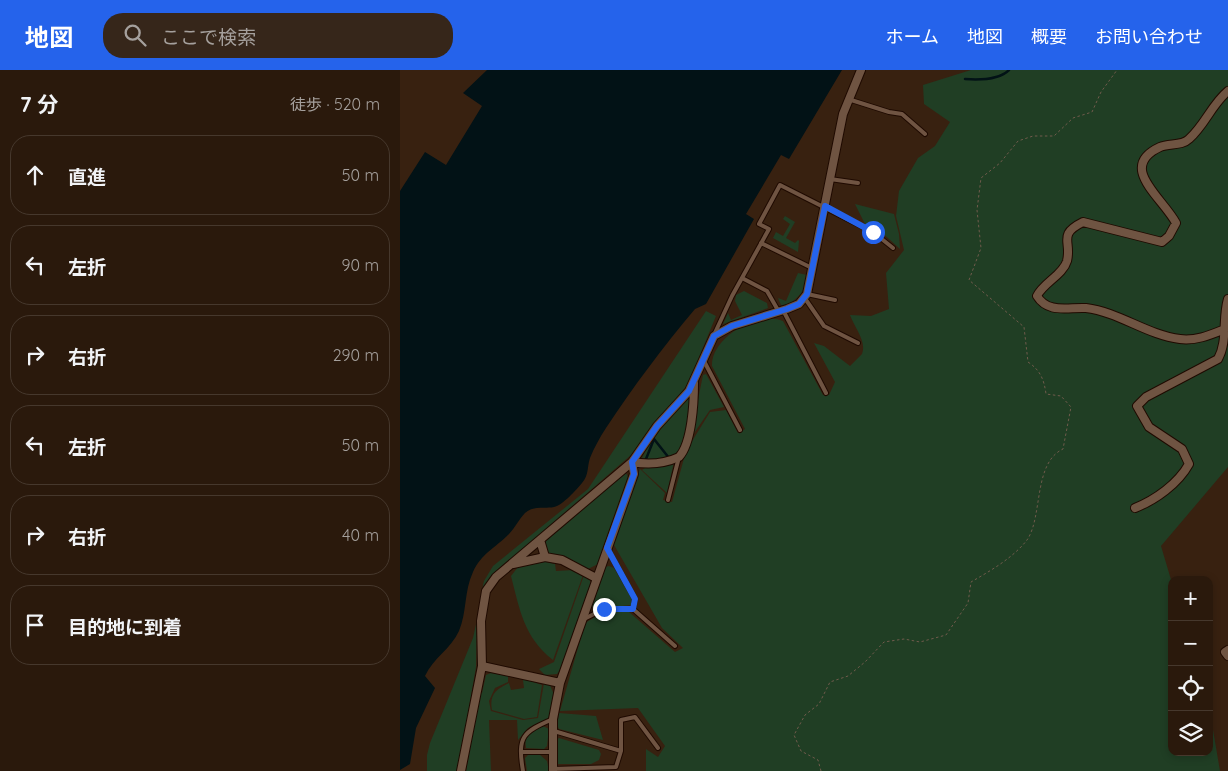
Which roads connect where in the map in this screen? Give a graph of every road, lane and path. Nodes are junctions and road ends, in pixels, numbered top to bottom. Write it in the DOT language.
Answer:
graph roads {
  1 [pos="861,70"];
  2 [pos="1117,70"];
  3 [pos="1228,91"];
  4 [pos="848,99"];
  5 [pos="925,134"];
  6 [pos="830,179"];
  7 [pos="858,183"];
  8 [pos="825,206"];
  9 [pos="761,244"];
  10 [pos="893,248"];
  11 [pos="812,268"];
  12 [pos="742,278"];
  13 [pos="806,296"];
  14 [pos="1228,299"];
  15 [pos="835,300"];
  16 [pos="781,311"];
  17 [pos="1225,329"];
  18 [pos="714,336"];
  19 [pos="858,343"];
  20 [pos="704,362"];
  21 [pos="694,381"];
  22 [pos="826,394"];
  23 [pos="740,430"];
  24 [pos="679,457"];
  25 [pos="632,462"];
  26 [pos="668,500"];
  27 [pos="1134,508"];
  28 [pos="540,540"];
  29 [pos="607,548"];
  30 [pos="545,557"];
  31 [pos="512,564"];
  32 [pos="596,578"];
  33 [pos="633,609"];
  34 [pos="582,620"];
  35 [pos="675,646"];
  36 [pos="1228,650"];
  37 [pos="1228,656"];
  38 [pos="482,666"];
  39 [pos="560,683"];
  40 [pos="553,719"];
  41 [pos="553,731"];
  42 [pos="658,748"];
  43 [pos="621,751"];
  44 [pos="522,752"];
  45 [pos="553,752"];
  46 [pos="596,769"];
  47 [pos="553,770"];
  48 [pos="461,771"];
  49 [pos="523,771"];
  50 [pos="822,771"];
  1 -- 4 [label="street"];
  2 -- 50 [label="path"];
  3 -- 17 [label="street"];
  4 -- 5 [label="lane"];
  4 -- 6 [label="street"];
  6 -- 7 [label="lane"];
  6 -- 8 [label="street"];
  8 -- 9 [label="lane"];
  8 -- 10 [label="lane"];
  8 -- 11 [label="street"];
  9 -- 11 [label="lane"];
  9 -- 12 [label="lane"];
  11 -- 13 [label="street"];
  12 -- 16 [label="lane"];
  12 -- 18 [label="lane"];
  13 -- 15 [label="lane"];
  13 -- 16 [label="street"];
  13 -- 19 [label="lane"];
  14 -- 17 [label="street"];
  16 -- 18 [label="street"];
  16 -- 22 [label="lane"];
  17 -- 27 [label="street"];
  18 -- 20 [label="street"];
  20 -- 21 [label="street"];
  20 -- 23 [label="lane"];
  21 -- 24 [label="street"];
  21 -- 25 [label="street"];
  24 -- 25 [label="street"];
  24 -- 26 [label="lane"];
  25 -- 28 [label="street"];
  25 -- 29 [label="street"];
  28 -- 30 [label="street"];
  28 -- 31 [label="street"];
  29 -- 32 [label="street"];
  29 -- 33 [label="lane"];
  30 -- 31 [label="street"];
  30 -- 32 [label="street"];
  31 -- 38 [label="street"];
  32 -- 34 [label="street"];
  33 -- 34 [label="lane"];
  33 -- 35 [label="lane"];
  34 -- 39 [label="street"];
  36 -- 37 [label="street"];
  38 -- 39 [label="street"];
  38 -- 48 [label="street"];
  39 -- 40 [label="street"];
  40 -- 41 [label="street"];
  40 -- 44 [label="lane"];
  41 -- 43 [label="lane"];
  41 -- 45 [label="street"];
  42 -- 43 [label="lane"];
  43 -- 46 [label="lane"];
  44 -- 45 [label="lane"];
  44 -- 49 [label="lane"];
  45 -- 47 [label="street"];
  46 -- 47 [label="lane"];
}
